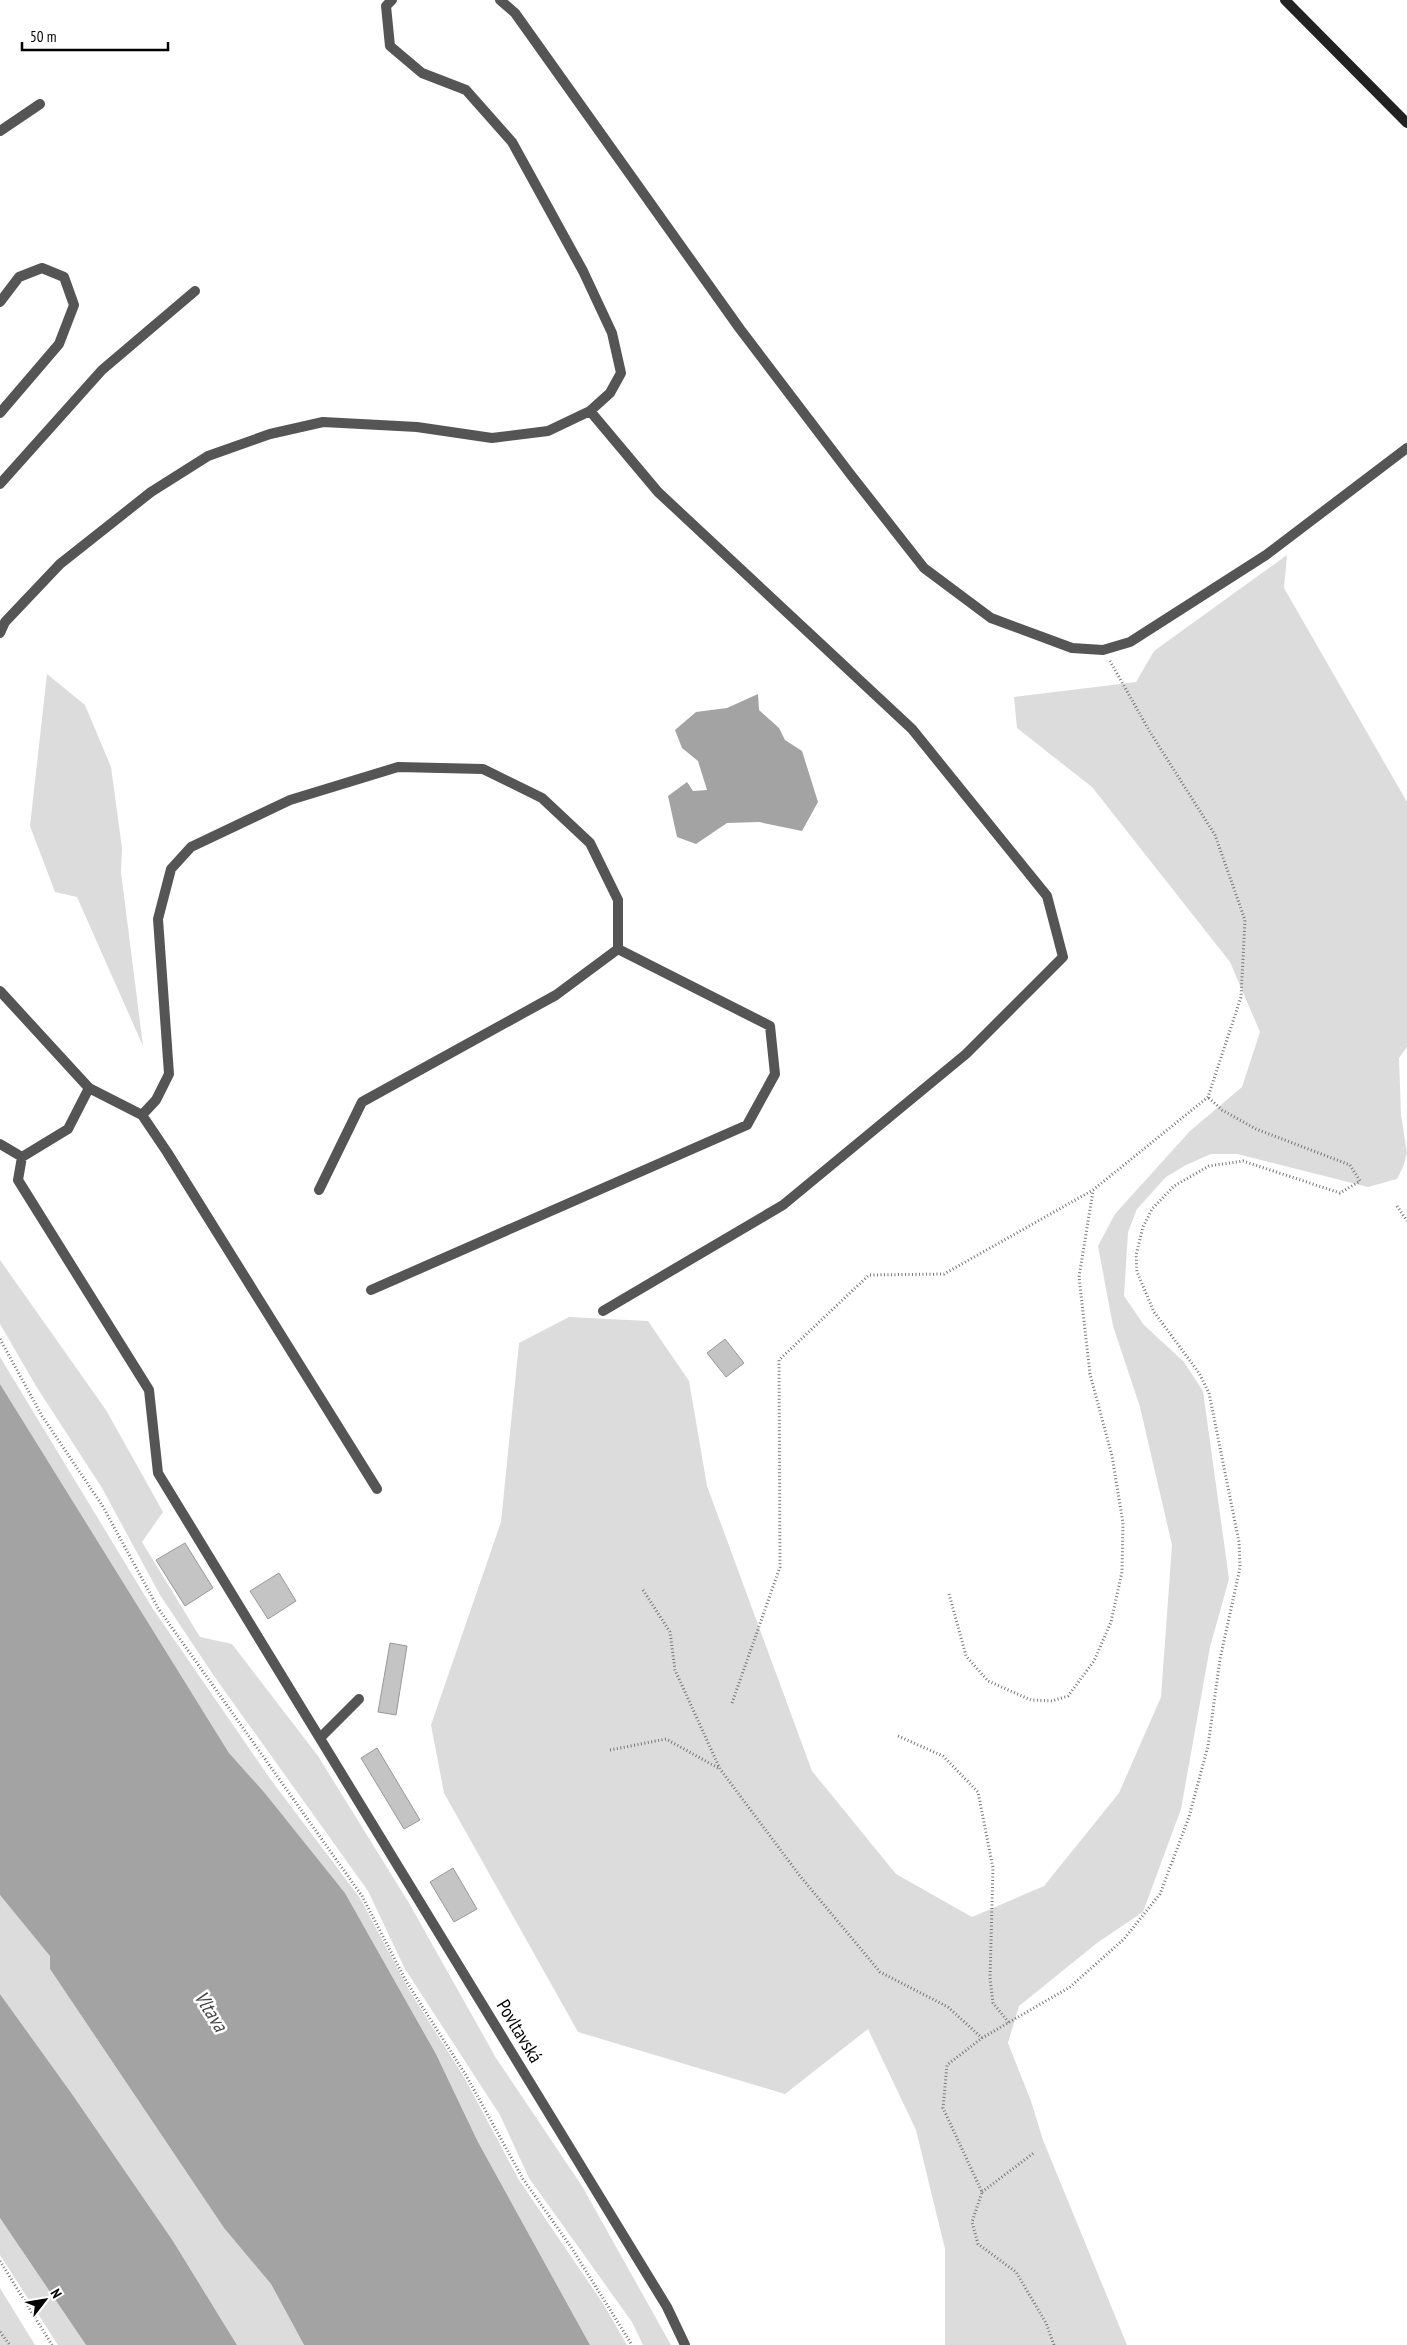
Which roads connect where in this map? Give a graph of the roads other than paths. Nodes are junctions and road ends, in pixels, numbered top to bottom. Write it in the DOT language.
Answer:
graph roads {
  1 [pos="392,0"];
  2 [pos="500,0"];
  3 [pos="1285,0"];
  4 [pos="40,104"];
  5 [pos="1407,124"];
  6 [pos="0,131"];
  7 [pos="195,291"];
  8 [pos="0,302"];
  9 [pos="590,411"];
  10 [pos="0,413"];
  11 [pos="1407,448"];
  12 [pos="0,484"];
  13 [pos="0,633"];
  14 [pos="618,949"];
  15 [pos="0,991"];
  16 [pos="89,1088"];
  17 [pos="142,1115"];
  18 [pos="0,1144"];
  19 [pos="22,1157"];
  20 [pos="319,1190"];
  21 [pos="371,1290"];
  22 [pos="603,1311"];
  23 [pos="377,1489"];
  24 [pos="359,1698"];
  25 [pos="321,1737"];
  26 [pos="685,2345"];
  1 -- 9 [label="lane"];
  2 -- 11 [label="lane"];
  3 -- 5 [label="street"];
  4 -- 6 [label="lane"];
  7 -- 12 [label="lane"];
  8 -- 10 [label="lane"];
  9 -- 13 [label="lane"];
  9 -- 22 [label="lane"];
  14 -- 17 [label="lane"];
  14 -- 20 [label="lane"];
  14 -- 21 [label="lane"];
  15 -- 16 [label="lane"];
  16 -- 17 [label="lane"];
  16 -- 19 [label="lane"];
  17 -- 23 [label="lane"];
  18 -- 19 [label="lane"];
  19 -- 25 [label="lane, Povltavská"];
  24 -- 25 [label="lane"];
  25 -- 26 [label="lane, Povltavská"];
}
